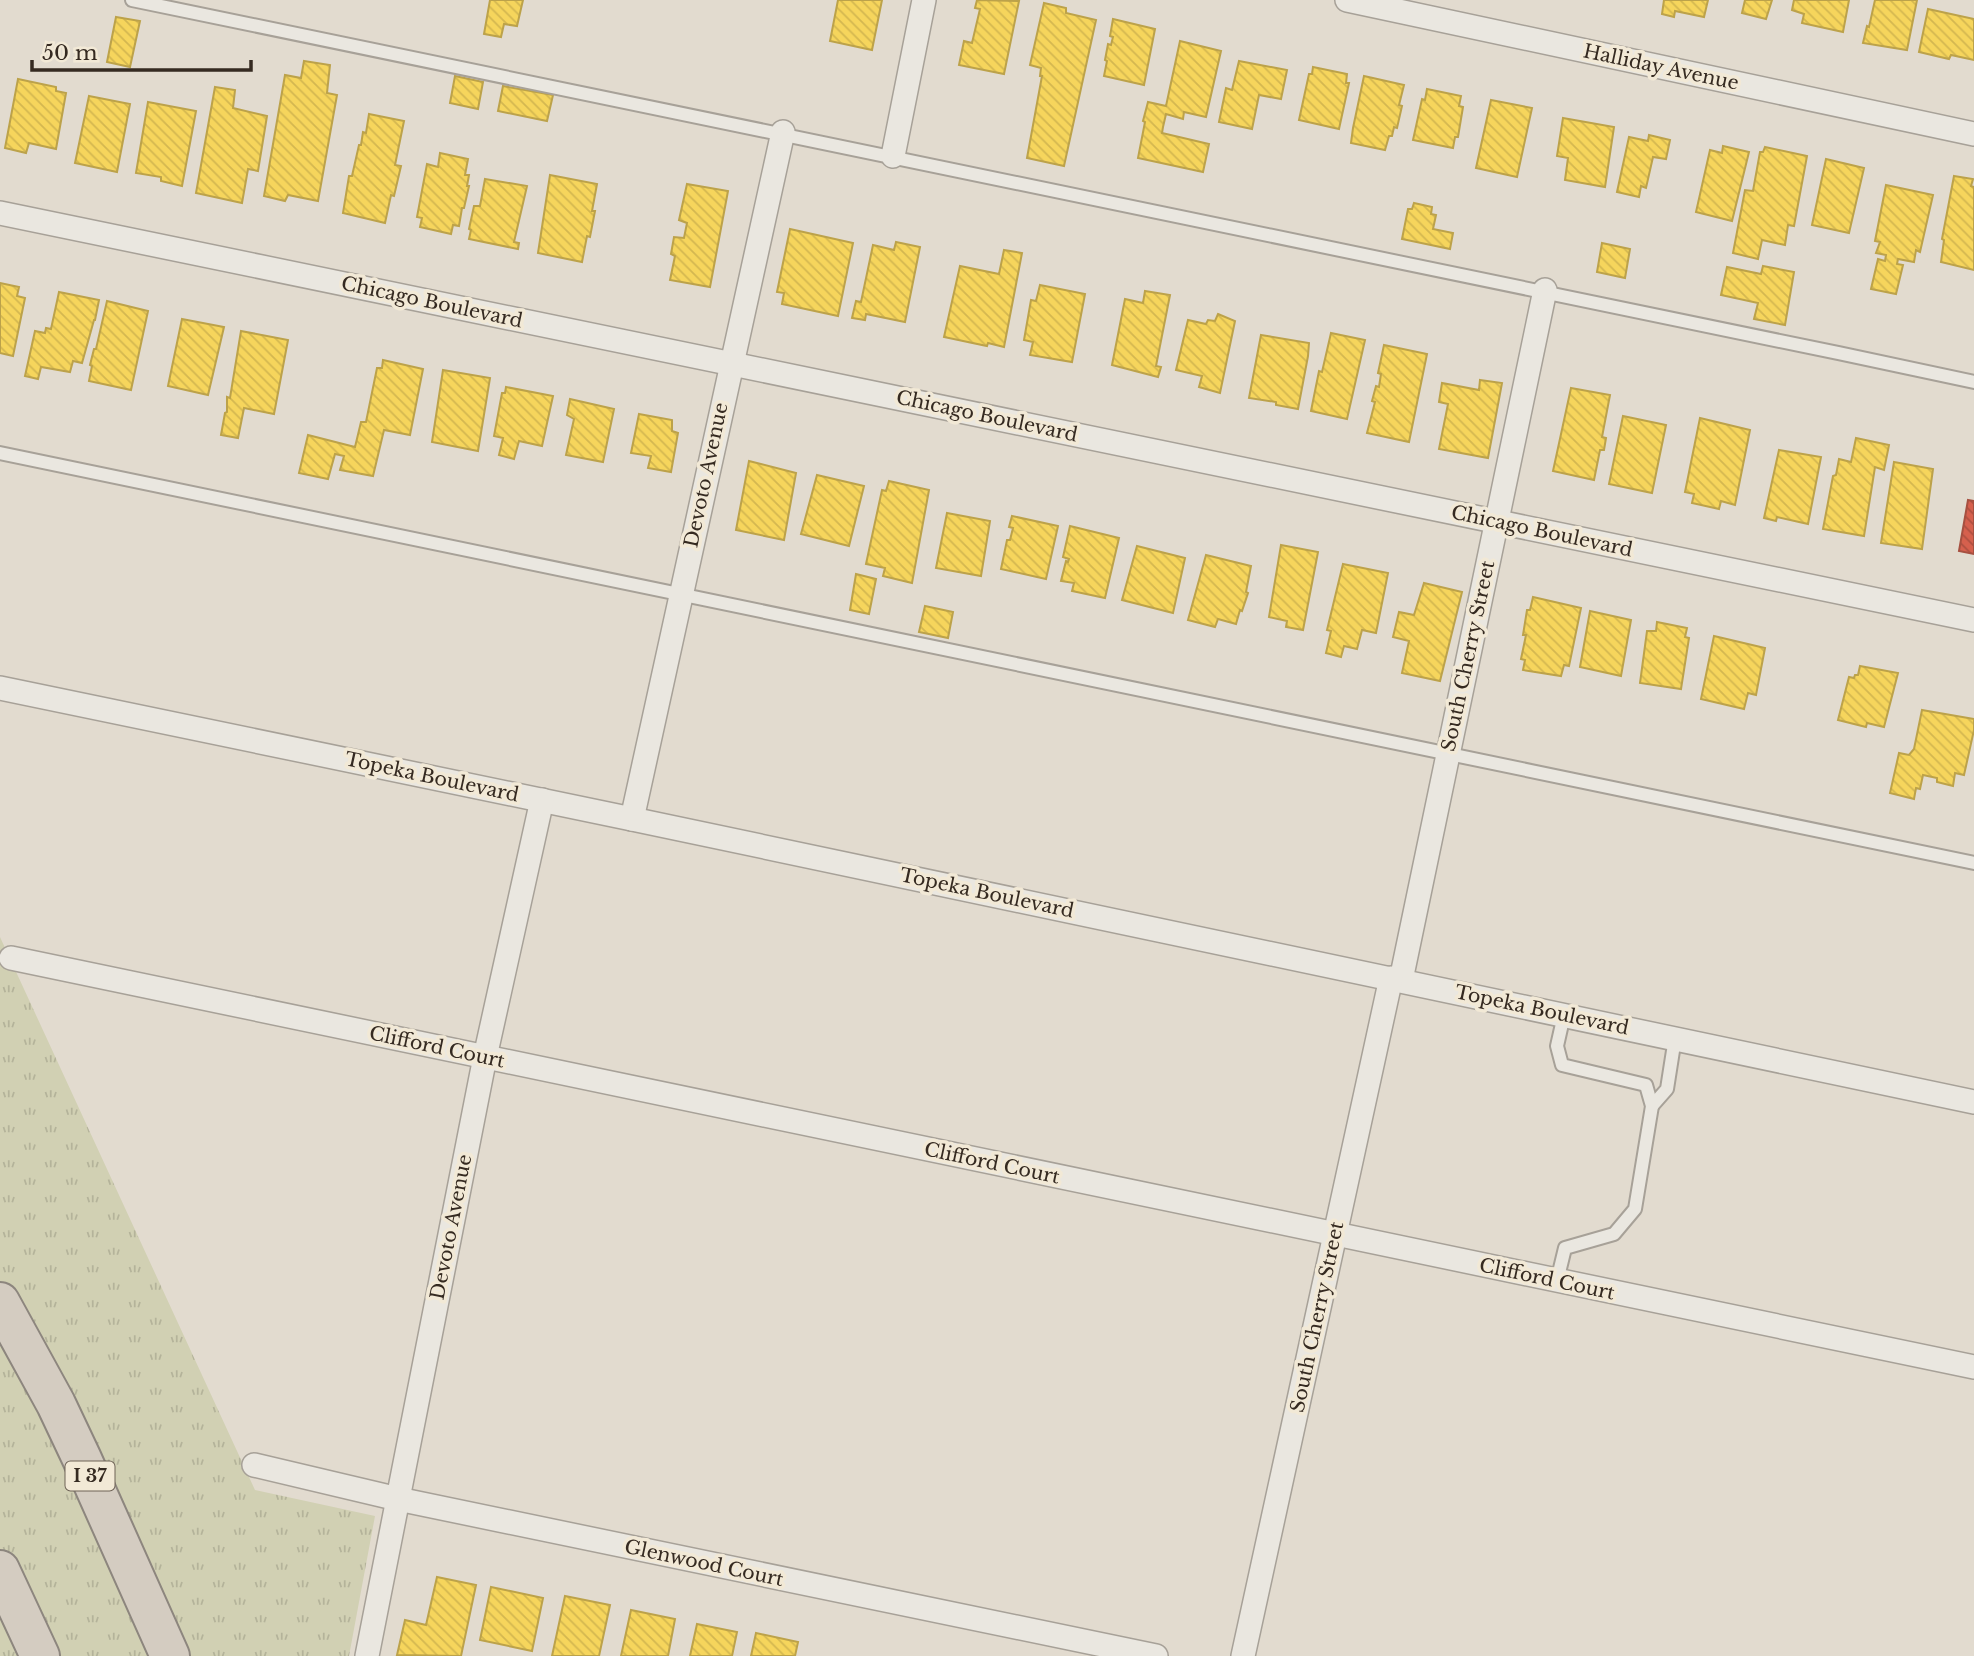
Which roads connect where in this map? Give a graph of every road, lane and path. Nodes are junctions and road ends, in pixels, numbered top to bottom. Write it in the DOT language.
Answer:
graph roads {
  1 [pos="132,0"];
  2 [pos="924,0"];
  3 [pos="1347,0"];
  4 [pos="783,132"];
  5 [pos="1974,134"];
  6 [pos="893,156"];
  7 [pos="0,213"];
  8 [pos="1545,290"];
  9 [pos="731,363"];
  10 [pos="1974,382"];
  11 [pos="0,453"];
  12 [pos="1496,521"];
  13 [pos="681,594"];
  14 [pos="1974,620"];
  15 [pos="0,688"];
  16 [pos="1448,754"];
  17 [pos="542,800"];
  18 [pos="632,818"];
  19 [pos="1974,863"];
  20 [pos="11,958"];
  21 [pos="1396,979"];
  22 [pos="1564,1015"];
  23 [pos="1675,1038"];
  24 [pos="485,1057"];
  25 [pos="1974,1102"];
  26 [pos="1652,1106"];
  27 [pos="1335,1235"];
  28 [pos="1558,1281"];
  29 [pos="0,1302"];
  30 [pos="1974,1367"];
  31 [pos="254,1465"];
  32 [pos="398,1499"];
  33 [pos="0,1570"];
  34 [pos="40,1656"];
  35 [pos="170,1656"];
  36 [pos="367,1656"];
  37 [pos="1156,1656"];
  38 [pos="1243,1656"];
  1 -- 4 [label="lane"];
  2 -- 6 [label="street"];
  3 -- 5 [label="street, Halliday Avenue"];
  4 -- 6 [label="lane"];
  4 -- 9 [label="street, Devoto Avenue"];
  6 -- 8 [label="lane"];
  7 -- 9 [label="street, Chicago Boulevard"];
  8 -- 10 [label="lane"];
  8 -- 12 [label="street, South Cherry Street"];
  9 -- 12 [label="street, Chicago Boulevard"];
  9 -- 13 [label="street, Devoto Avenue"];
  11 -- 13 [label="lane"];
  12 -- 14 [label="street, Chicago Boulevard"];
  12 -- 16 [label="street, South Cherry Street"];
  13 -- 16 [label="lane"];
  13 -- 18 [label="street, Devoto Avenue"];
  15 -- 17 [label="street, Topeka Boulevard"];
  16 -- 19 [label="lane"];
  16 -- 21 [label="street, South Cherry Street"];
  17 -- 18 [label="street, Topeka Boulevard"];
  17 -- 24 [label="street, Devoto Avenue"];
  18 -- 21 [label="street, Topeka Boulevard"];
  20 -- 24 [label="street, Clifford Court"];
  21 -- 22 [label="street, Topeka Boulevard"];
  21 -- 27 [label="street, South Cherry Street"];
  22 -- 23 [label="street, Topeka Boulevard"];
  22 -- 26 [label="lane"];
  23 -- 25 [label="street, Topeka Boulevard"];
  23 -- 26 [label="lane"];
  24 -- 27 [label="street, Clifford Court"];
  24 -- 32 [label="street, Devoto Avenue"];
  26 -- 28 [label="lane"];
  27 -- 28 [label="street, Clifford Court"];
  27 -- 38 [label="street, South Cherry Street"];
  28 -- 30 [label="street, Clifford Court"];
  29 -- 35 [label="highway, I 37"];
  31 -- 32 [label="street, Glenwood Court"];
  32 -- 36 [label="street, Devoto Avenue"];
  32 -- 37 [label="street, Glenwood Court"];
  33 -- 34 [label="highway"];
}
